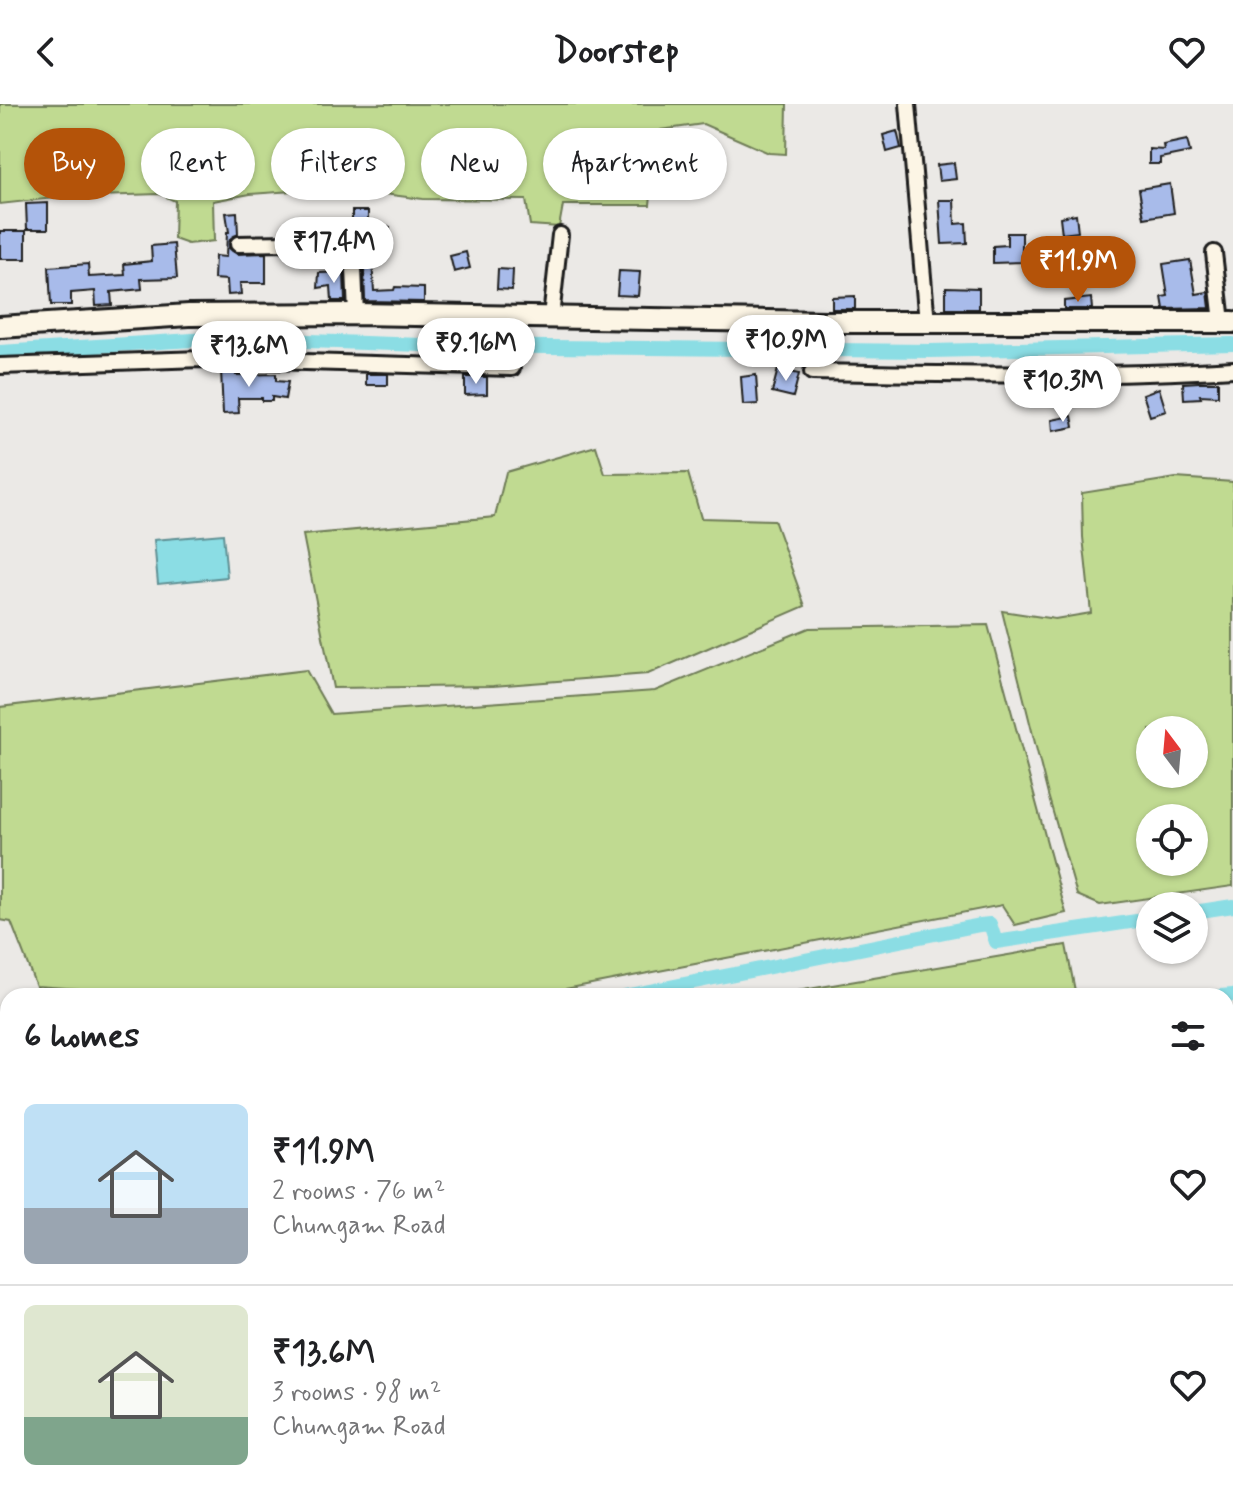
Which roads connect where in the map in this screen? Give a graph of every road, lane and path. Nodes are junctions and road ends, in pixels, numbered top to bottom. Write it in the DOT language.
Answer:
graph roads {
  1 [pos="908,104"];
  2 [pos="560,235"];
  3 [pos="238,244"];
  4 [pos="1214,253"];
  5 [pos="356,314"];
  6 [pos="551,317"];
  7 [pos="1228,322"];
  8 [pos="927,323"];
  9 [pos="0,327"];
  10 [pos="0,366"];
  11 [pos="512,368"];
  12 [pos="1233,369"];
  13 [pos="812,372"];
  1 -- 8 [label="street"];
  2 -- 6 [label="street"];
  3 -- 5 [label="street"];
  4 -- 7 [label="street"];
  5 -- 6 [label="main road"];
  5 -- 9 [label="main road"];
  6 -- 8 [label="main road"];
  7 -- 8 [label="main road"];
  10 -- 11 [label="street"];
  12 -- 13 [label="street"];
}
